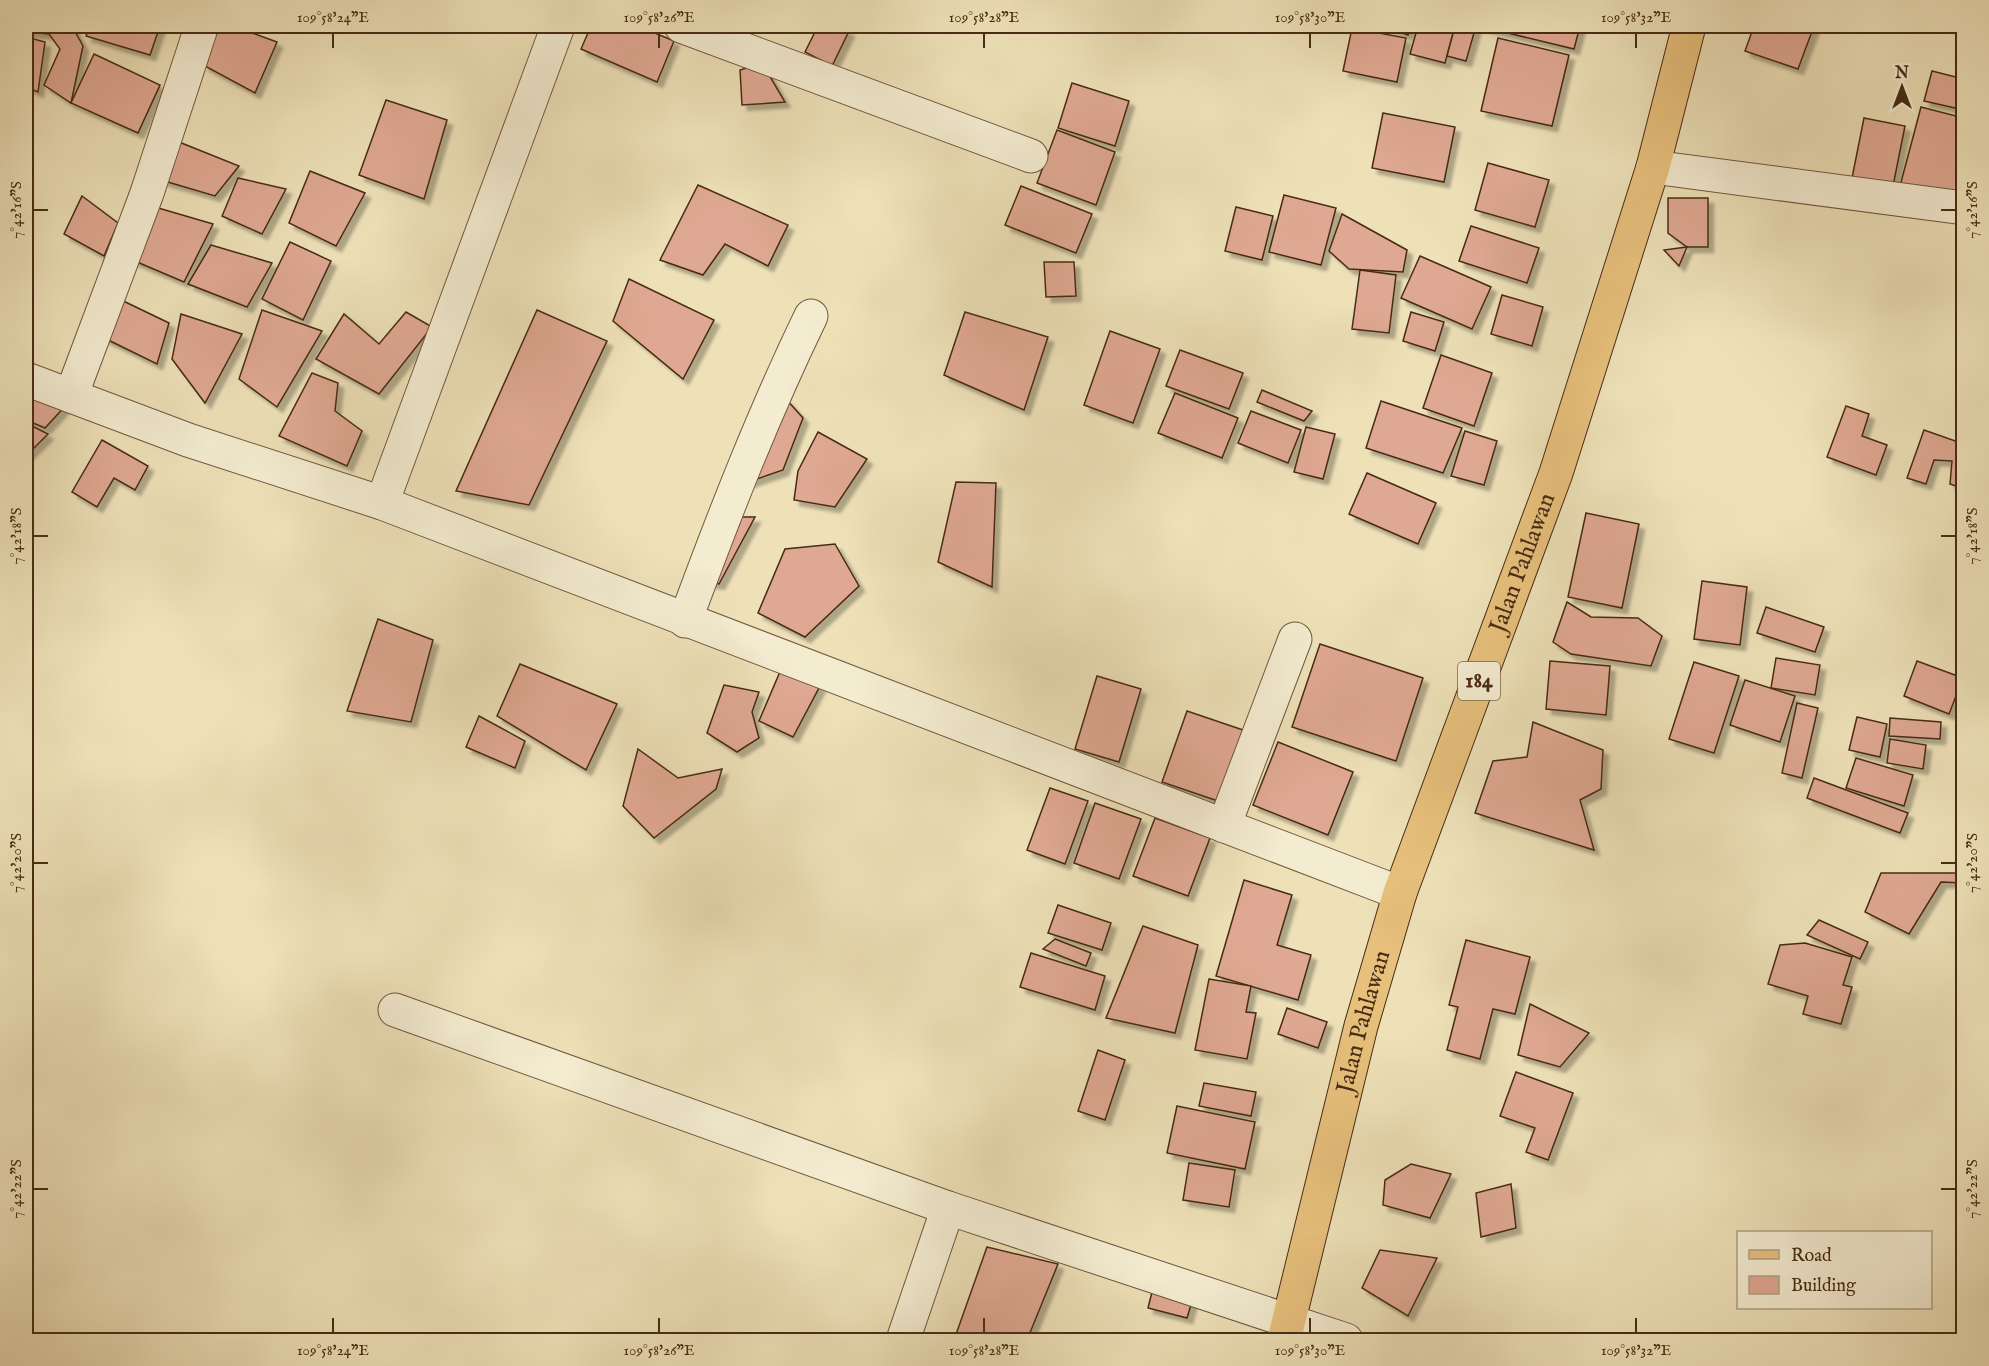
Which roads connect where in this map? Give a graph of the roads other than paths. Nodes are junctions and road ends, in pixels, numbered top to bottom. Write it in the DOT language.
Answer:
graph roads {
  1 [pos="558,26"];
  2 [pos="681,26"];
  3 [pos="1689,26"];
  4 [pos="200,31"];
  5 [pos="1031,156"];
  6 [pos="1653,167"];
  7 [pos="1964,208"];
  8 [pos="811,316"];
  9 [pos="26,379"];
  10 [pos="70,396"];
  11 [pos="382,503"];
  12 [pos="685,621"];
  13 [pos="1295,639"];
  14 [pos="1224,826"];
  15 [pos="1400,893"];
  16 [pos="395,1010"];
  17 [pos="948,1208"];
  18 [pos="1285,1331"];
  19 [pos="903,1341"];
  20 [pos="1346,1341"];
  1 -- 11 [label="street"];
  2 -- 5 [label="street"];
  3 -- 6 [label="main road, Jalan Pahlawan / 184"];
  4 -- 10 [label="street"];
  6 -- 7 [label="street"];
  6 -- 15 [label="main road, Jalan Pahlawan / 184"];
  8 -- 12 [label="street"];
  9 -- 10 [label="street"];
  10 -- 11 [label="street"];
  11 -- 12 [label="street"];
  12 -- 14 [label="street"];
  13 -- 14 [label="street"];
  14 -- 15 [label="street"];
  15 -- 18 [label="main road, Jalan Pahlawan / 184"];
  16 -- 17 [label="street"];
  17 -- 18 [label="street"];
  17 -- 19 [label="street"];
  18 -- 20 [label="street"];
}
